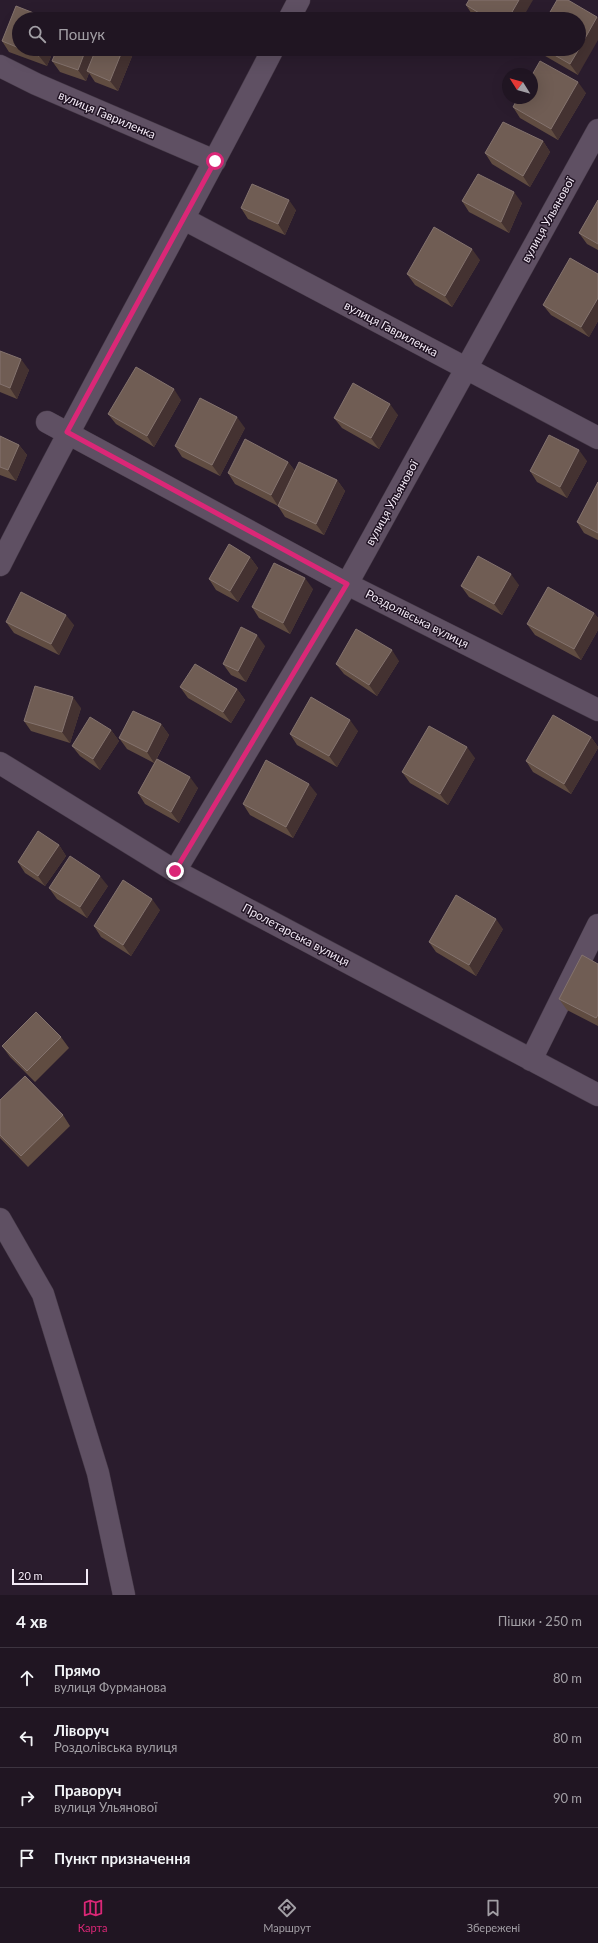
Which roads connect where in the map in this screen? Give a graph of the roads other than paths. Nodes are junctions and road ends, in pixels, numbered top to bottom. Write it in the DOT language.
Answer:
graph roads {
  1 [pos="299,0"];
  2 [pos="293,12"];
  3 [pos="270,56"];
  4 [pos="0,66"];
  5 [pos="598,130"];
  6 [pos="215,161"];
  7 [pos="184,219"];
  8 [pos="466,369"];
  9 [pos="47,422"];
  10 [pos="67,432"];
  11 [pos="598,438"];
  12 [pos="0,565"];
  13 [pos="347,584"];
  14 [pos="598,710"];
  15 [pos="0,763"];
  16 [pos="175,871"];
  17 [pos="598,925"];
  18 [pos="531,1060"];
  19 [pos="598,1096"];
  20 [pos="0,1219"];
  21 [pos="124,1595"];
  1 -- 2 [label="street"];
  3 -- 6 [label="street"];
  4 -- 6 [label="street, вулиця Гавриленка"];
  5 -- 8 [label="street, вулиця Ульянової"];
  6 -- 7 [label="street"];
  7 -- 8 [label="street, вулиця Гавриленка"];
  7 -- 10 [label="street"];
  8 -- 11 [label="street, вулиця Гавриленка"];
  8 -- 13 [label="street, вулиця Ульянової"];
  9 -- 10 [label="street, Роздолівська вулиця"];
  10 -- 12 [label="street"];
  10 -- 13 [label="street, Роздолівська вулиця"];
  13 -- 14 [label="street, Роздолівська вулиця"];
  13 -- 16 [label="street, вулиця Ульянової"];
  15 -- 16 [label="street, Пролетарська вулиця"];
  16 -- 18 [label="street, Пролетарська вулиця"];
  17 -- 18 [label="street"];
  18 -- 19 [label="street, Пролетарська вулиця"];
  20 -- 21 [label="street"];
}
